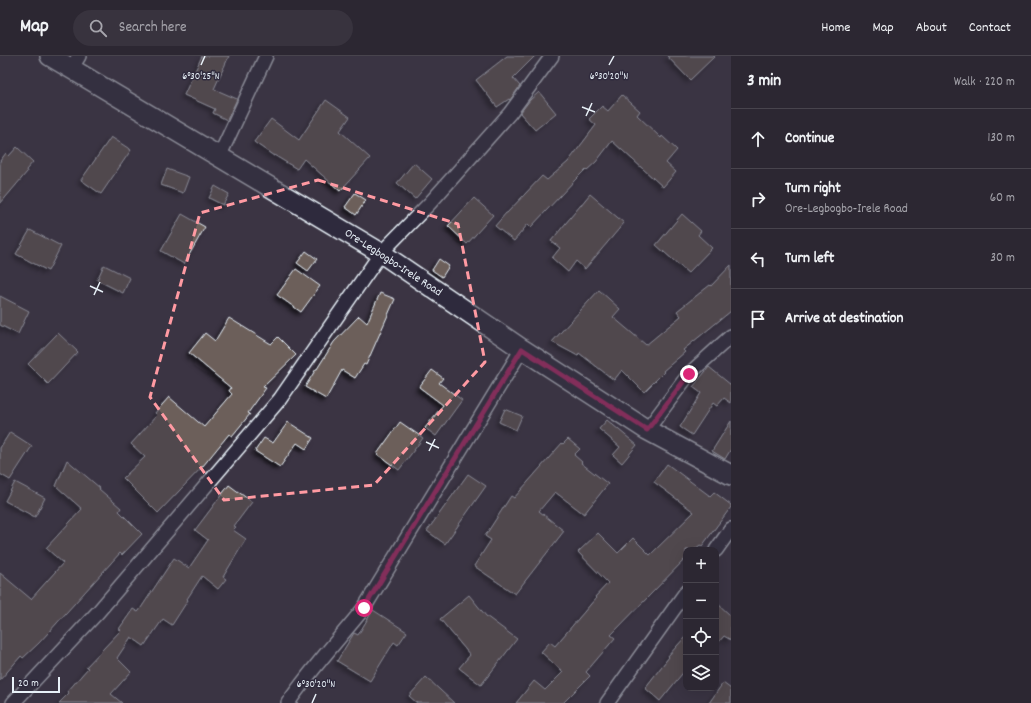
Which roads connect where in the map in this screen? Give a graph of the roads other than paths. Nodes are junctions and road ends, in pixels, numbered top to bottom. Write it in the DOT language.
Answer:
graph roads {
  1 [pos="50,56"];
  2 [pos="266,56"];
  3 [pos="552,56"];
  4 [pos="75,62"];
  5 [pos="219,157"];
  6 [pos="381,253"];
  7 [pos="731,336"];
  8 [pos="522,349"];
  9 [pos="647,430"];
  10 [pos="731,475"];
  11 [pos="731,529"];
  12 [pos="718,547"];
  13 [pos="683,596"];
  14 [pos="13,703"];
  15 [pos="288,703"];
  16 [pos="607,703"];
  1 -- 4 [label="main road, Ore-Legbogbo-Irele Road"];
  2 -- 5 [label="street"];
  3 -- 6 [label="street"];
  4 -- 5 [label="main road, Ore-Legbogbo-Irele Road"];
  5 -- 6 [label="main road, Ore-Legbogbo-Irele Road"];
  6 -- 8 [label="main road, Ore-Legbogbo-Irele Road"];
  6 -- 14 [label="street"];
  7 -- 9 [label="street"];
  8 -- 9 [label="main road, Ore-Legbogbo-Irele Road"];
  8 -- 15 [label="street"];
  9 -- 10 [label="main road, Ore-Legbogbo-Irele Road"];
  11 -- 12 [label="street"];
  13 -- 16 [label="street"];
}
